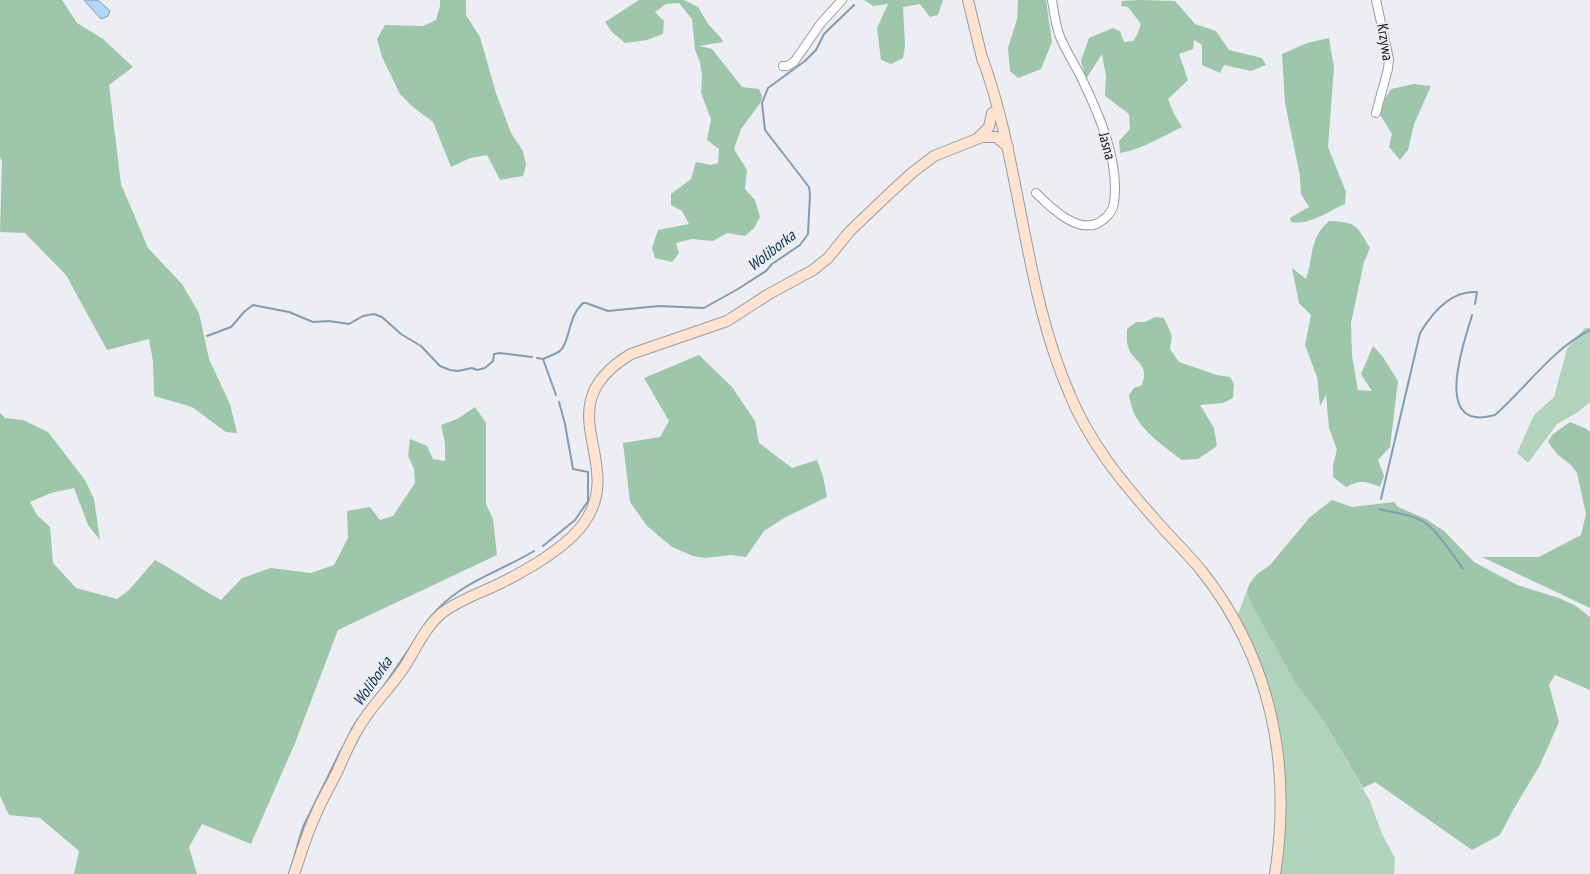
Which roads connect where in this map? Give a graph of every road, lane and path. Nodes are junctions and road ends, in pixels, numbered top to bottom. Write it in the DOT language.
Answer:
graph roads {
  1 [pos="842,0"];
  2 [pos="968,0"];
  3 [pos="1052,0"];
  4 [pos="1376,0"];
  5 [pos="982,57"];
  6 [pos="783,66"];
  7 [pos="1376,113"];
  8 [pos="992,114"];
  9 [pos="978,138"];
  10 [pos="999,144"];
  11 [pos="956,147"];
  12 [pos="1036,193"];
  13 [pos="294,874"];
  14 [pos="1275,874"];
  1 -- 6 [label="street"];
  2 -- 5 [label="main road"];
  3 -- 12 [label="street, Jasna"];
  4 -- 7 [label="street, Krzywa"];
  5 -- 8 [label="main road"];
  5 -- 10 [label="main road"];
  8 -- 9 [label="main road"];
  8 -- 10 [label="main road"];
  9 -- 10 [label="main road"];
  9 -- 11 [label="main road"];
  10 -- 11 [label="main road"];
  10 -- 14 [label="main road"];
  11 -- 13 [label="main road"];
}
